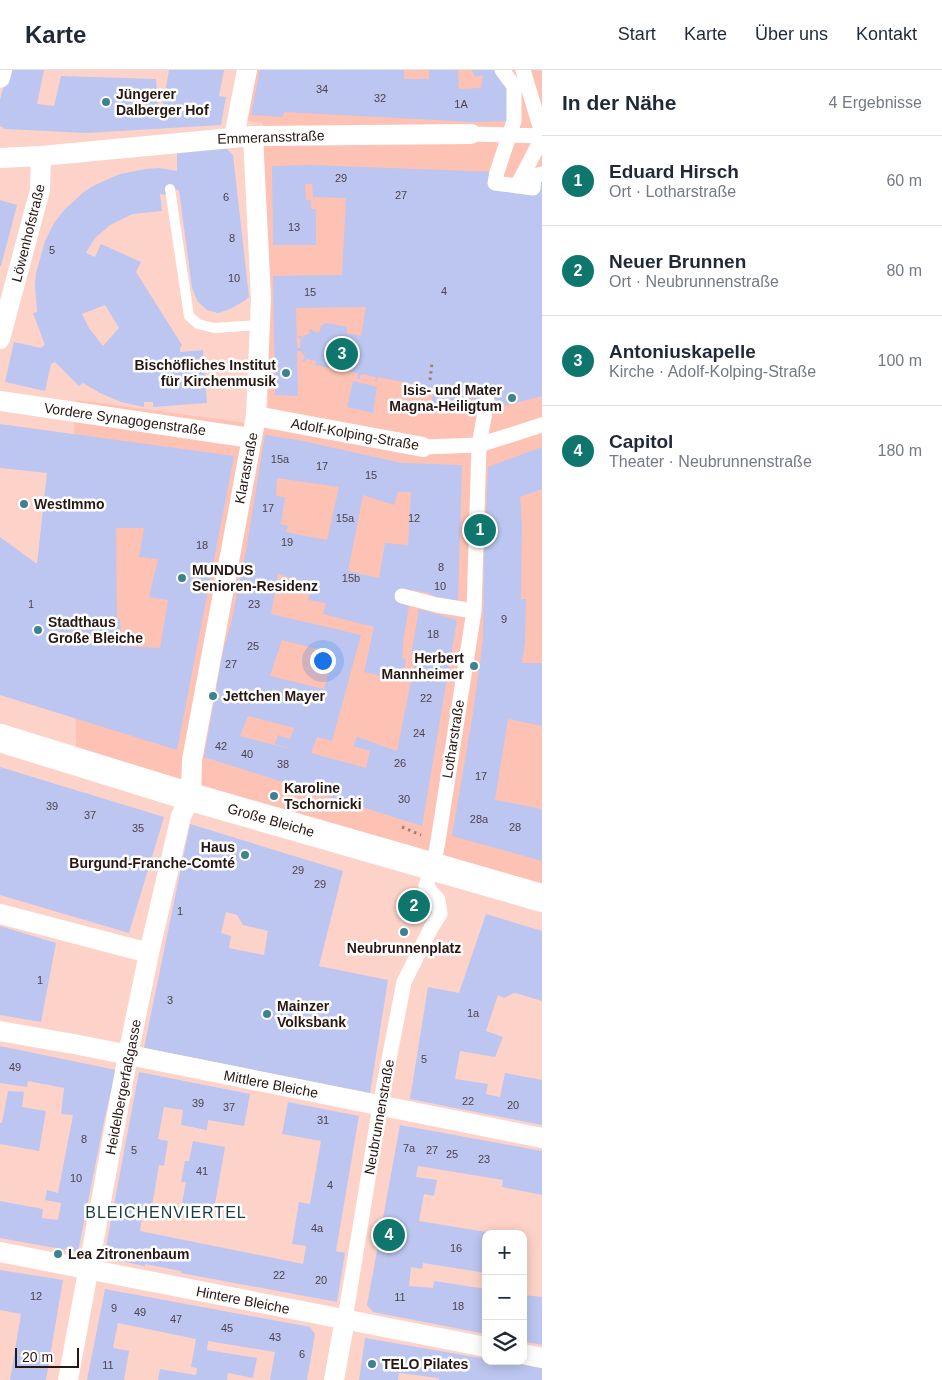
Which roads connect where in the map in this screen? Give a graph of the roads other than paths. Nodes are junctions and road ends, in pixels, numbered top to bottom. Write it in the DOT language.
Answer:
graph roads {
  1 [pos="2,70"];
  2 [pos="247,70"];
  3 [pos="502,70"];
  4 [pos="523,70"];
  5 [pos="0,78"];
  6 [pos="471,134"];
  7 [pos="244,136"];
  8 [pos="508,136"];
  9 [pos="542,136"];
  10 [pos="41,156"];
  11 [pos="0,158"];
  12 [pos="542,174"];
  13 [pos="517,186"];
  14 [pos="170,188"];
  15 [pos="260,325"];
  16 [pos="0,339"];
  17 [pos="0,401"];
  18 [pos="487,401"];
  19 [pos="256,416"];
  20 [pos="542,425"];
  21 [pos="251,438"];
  22 [pos="478,445"];
  23 [pos="423,447"];
  24 [pos="402,596"];
  25 [pos="474,611"];
  26 [pos="0,738"];
  27 [pos="191,797"];
  28 [pos="432,866"];
  29 [pos="542,898"];
  30 [pos="0,914"];
  31 [pos="149,954"];
  32 [pos="0,1031"];
  33 [pos="128,1055"];
  34 [pos="380,1106"];
  35 [pos="542,1138"];
  36 [pos="0,1252"];
  37 [pos="88,1270"];
  38 [pos="345,1320"];
  39 [pos="482,1346"];
  40 [pos="527,1355"];
  41 [pos="542,1358"];
  42 [pos="68,1380"];
  43 [pos="334,1380"];
  1 -- 5 [label="street"];
  2 -- 7 [label="street, Klarastraße"];
  3 -- 8 [label="street"];
  4 -- 9 [label="street"];
  6 -- 7 [label="street, Emmeransstraße"];
  6 -- 8 [label="street, Emmeransstraße"];
  7 -- 10 [label="street, Emmeransstraße"];
  7 -- 15 [label="street, Klarastraße"];
  8 -- 9 [label="street, Emmeransstraße"];
  8 -- 13 [label="street"];
  9 -- 13 [label="street"];
  10 -- 11 [label="street, Emmeransstraße"];
  10 -- 16 [label="street, Löwenhofstraße"];
  12 -- 13 [label="street"];
  14 -- 15 [label="lane"];
  15 -- 19 [label="street, Klarastraße"];
  17 -- 21 [label="street, Vordere Synagogenstraße"];
  18 -- 22 [label="street, Lotharstraße"];
  19 -- 21 [label="street, Klarastraße"];
  19 -- 23 [label="street, Adolf-Kolping-Straße"];
  20 -- 22 [label="street, Adolf-Kolping-Straße"];
  21 -- 27 [label="street, Klarastraße"];
  22 -- 23 [label="street, Adolf-Kolping-Straße"];
  22 -- 25 [label="street, Lotharstraße"];
  24 -- 25 [label="street"];
  25 -- 28 [label="street, Lotharstraße"];
  26 -- 27 [label="main road, Große Bleiche"];
  27 -- 28 [label="main road, Große Bleiche"];
  27 -- 31 [label="street, Heidelbergerfaßgasse"];
  28 -- 29 [label="main road, Große Bleiche"];
  28 -- 34 [label="street, Neubrunnenstraße"];
  30 -- 31 [label="street"];
  31 -- 33 [label="street, Heidelbergerfaßgasse"];
  32 -- 33 [label="street, Mittlere Bleiche"];
  33 -- 34 [label="street, Mittlere Bleiche"];
  33 -- 37 [label="street, Heidelbergerfaßgasse"];
  34 -- 35 [label="street, Mittlere Bleiche"];
  34 -- 38 [label="street, Neubrunnenstraße"];
  36 -- 37 [label="street, Hintere Bleiche"];
  37 -- 38 [label="street, Hintere Bleiche"];
  37 -- 42 [label="street, Heidelbergerfaßgasse"];
  38 -- 39 [label="street, Hintere Bleiche"];
  38 -- 43 [label="street, Neubrunnenstraße"];
  40 -- 41 [label="street"];
}
